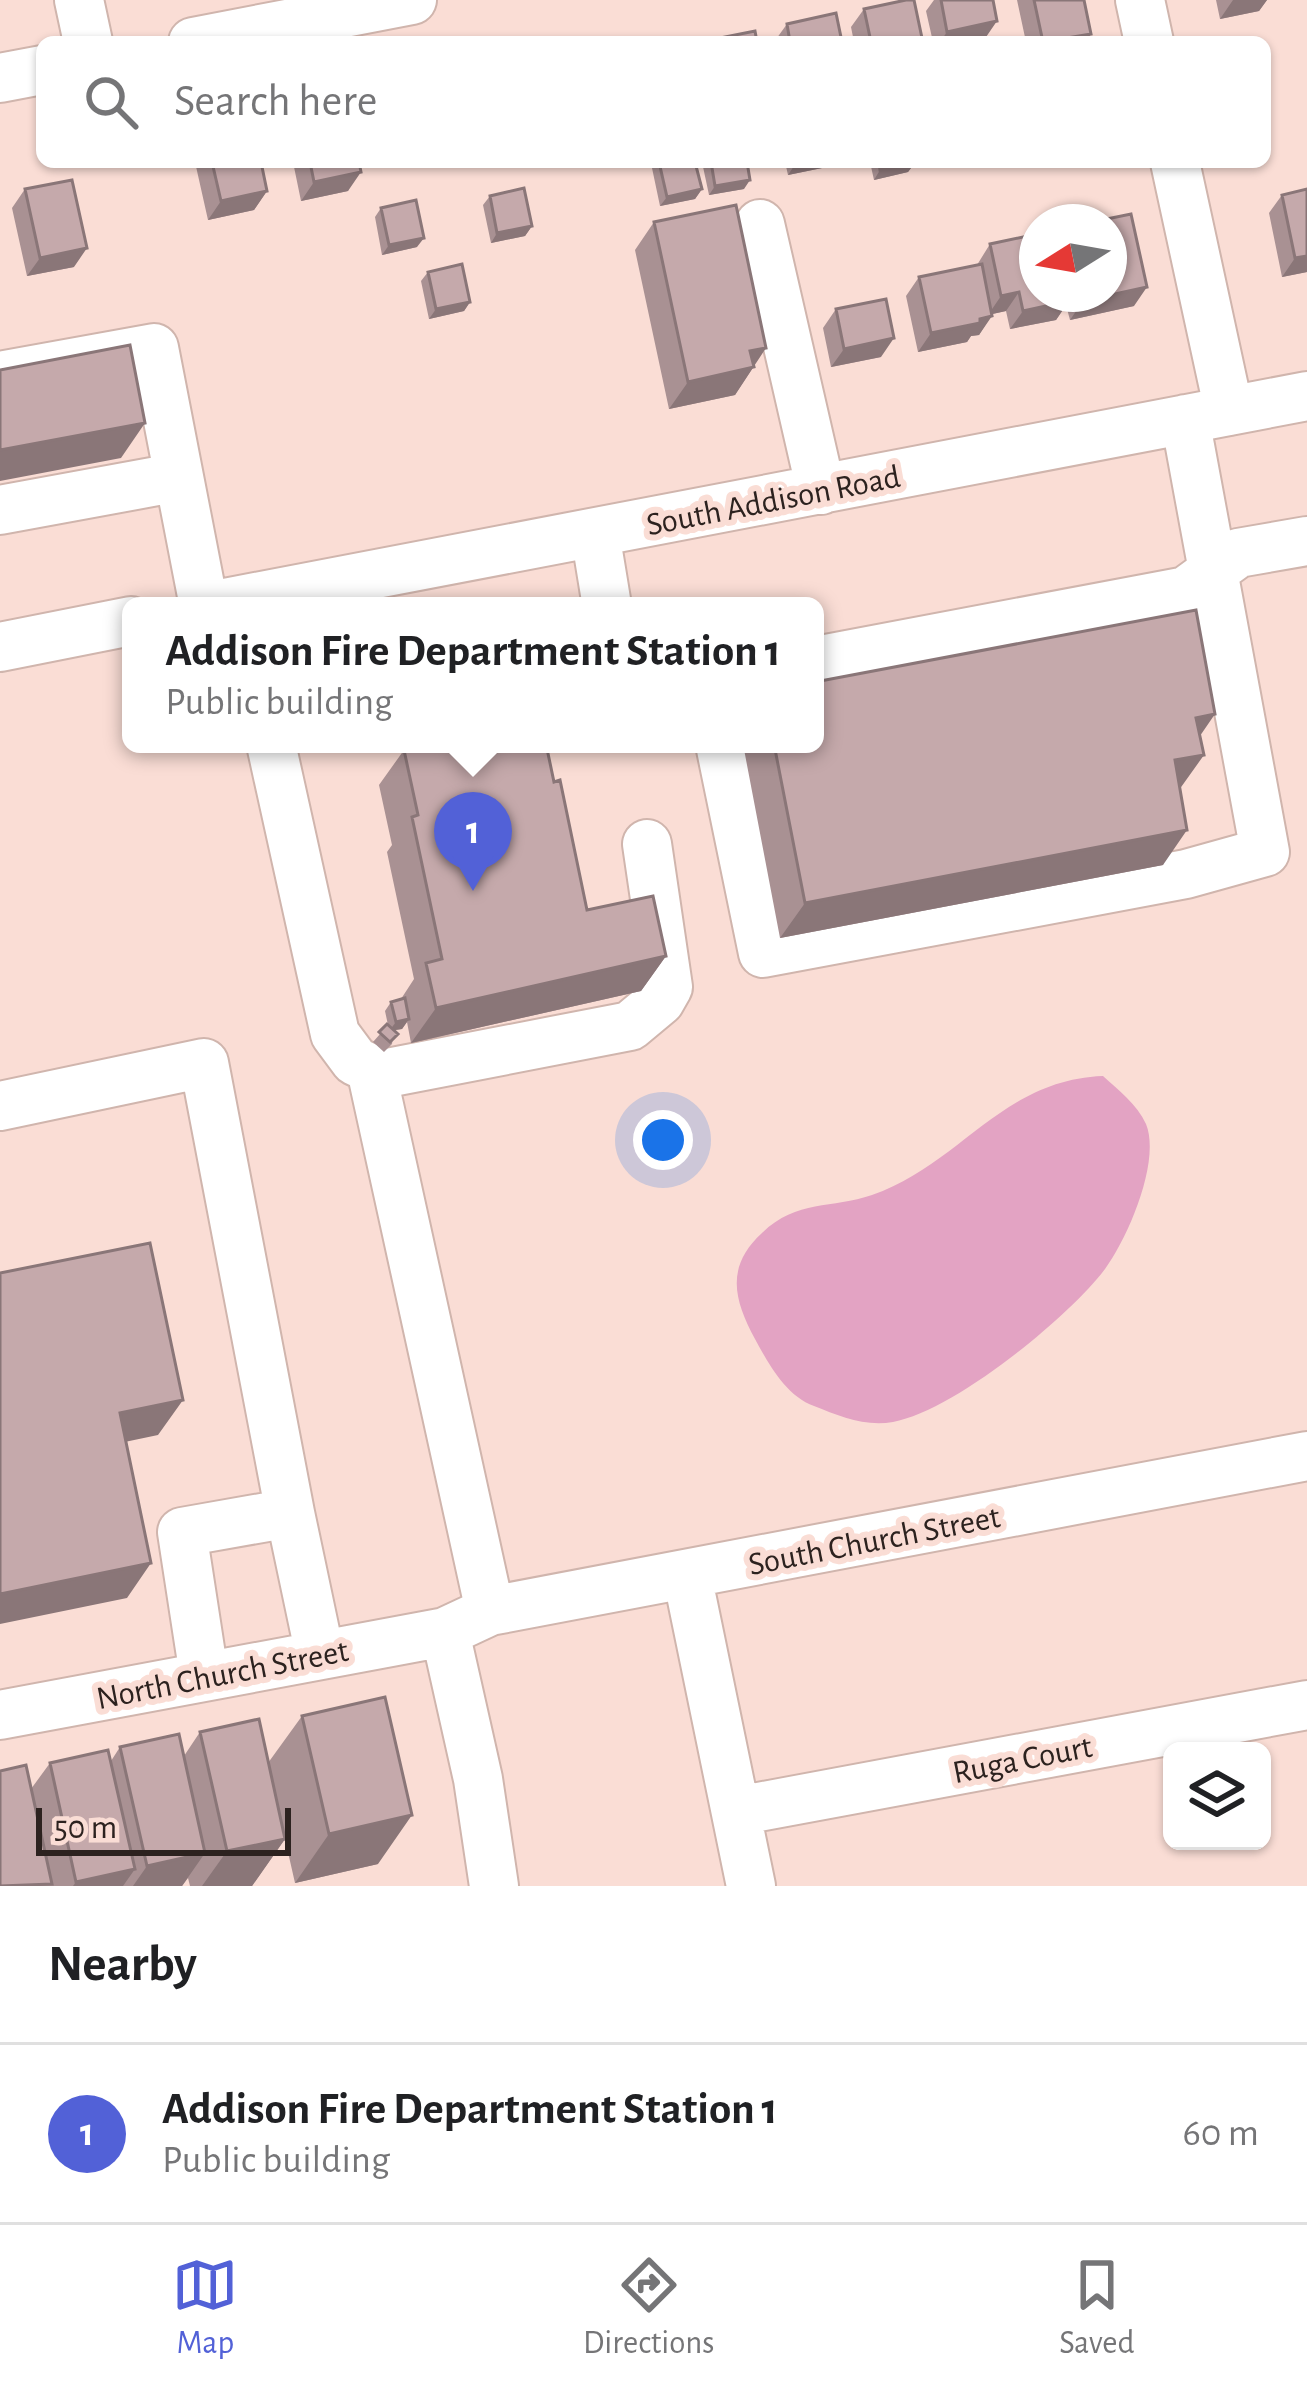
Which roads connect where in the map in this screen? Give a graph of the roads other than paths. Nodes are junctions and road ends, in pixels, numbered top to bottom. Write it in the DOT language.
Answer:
graph roads {
  1 [pos="79,0"];
  2 [pos="412,0"];
  3 [pos="1140,0"];
  4 [pos="87,36"];
  5 [pos="224,36"];
  6 [pos="1148,36"];
  7 [pos="36,71"];
  8 [pos="0,78"];
  9 [pos="1176,168"];
  10 [pos="760,224"];
  11 [pos="0,376"];
  12 [pos="1307,396"];
  13 [pos="1207,415"];
  14 [pos="179,477"];
  15 [pos="820,490"];
  16 [pos="0,510"];
  17 [pos="595,532"];
  18 [pos="1307,541"];
  19 [pos="1214,570"];
  20 [pos="220,597"];
  21 [pos="264,597"];
  22 [pos="606,597"];
  23 [pos="122,623"];
  24 [pos="0,647"];
  25 [pos="824,659"];
  26 [pos="273,753"];
  27 [pos="722,753"];
  28 [pos="647,844"];
  29 [pos="371,1069"];
  30 [pos="0,1106"];
  31 [pos="1307,1456"];
  32 [pos="290,1513"];
  33 [pos="687,1575"];
  34 [pos="490,1611"];
  35 [pos="445,1632"];
  36 [pos="320,1655"];
  37 [pos="204,1675"];
  38 [pos="1307,1705"];
  39 [pos="0,1715"];
  40 [pos="737,1811"];
  41 [pos="487,1885"];
  42 [pos="751,1886"];
  1 -- 4 [label="street"];
  2 -- 5 [label="street"];
  3 -- 6 [label="street"];
  7 -- 8 [label="street"];
  9 -- 13 [label="street"];
  10 -- 15 [label="street"];
  11 -- 14 [label="street"];
  12 -- 13 [label="street, South Addison Road"];
  13 -- 15 [label="street, South Addison Road"];
  13 -- 19 [label="street"];
  14 -- 16 [label="street"];
  14 -- 20 [label="street"];
  15 -- 17 [label="street, South Addison Road"];
  17 -- 21 [label="street, South Addison Road"];
  17 -- 22 [label="street"];
  18 -- 19 [label="street"];
  19 -- 25 [label="street"];
  19 -- 27 [label="street"];
  23 -- 24 [label="street"];
  26 -- 29 [label="street"];
  28 -- 29 [label="street"];
  29 -- 34 [label="street"];
  30 -- 32 [label="street"];
  31 -- 33 [label="street, South Church Street"];
  32 -- 36 [label="street"];
  32 -- 37 [label="street"];
  33 -- 34 [label="street, South Church Street"];
  33 -- 40 [label="street"];
  34 -- 35 [label="street, South Church Street"];
  35 -- 36 [label="street, North Church Street"];
  35 -- 41 [label="street"];
  36 -- 37 [label="street, North Church Street"];
  37 -- 39 [label="street, North Church Street"];
  38 -- 40 [label="street, Ruga Court"];
  40 -- 42 [label="street"];
}
